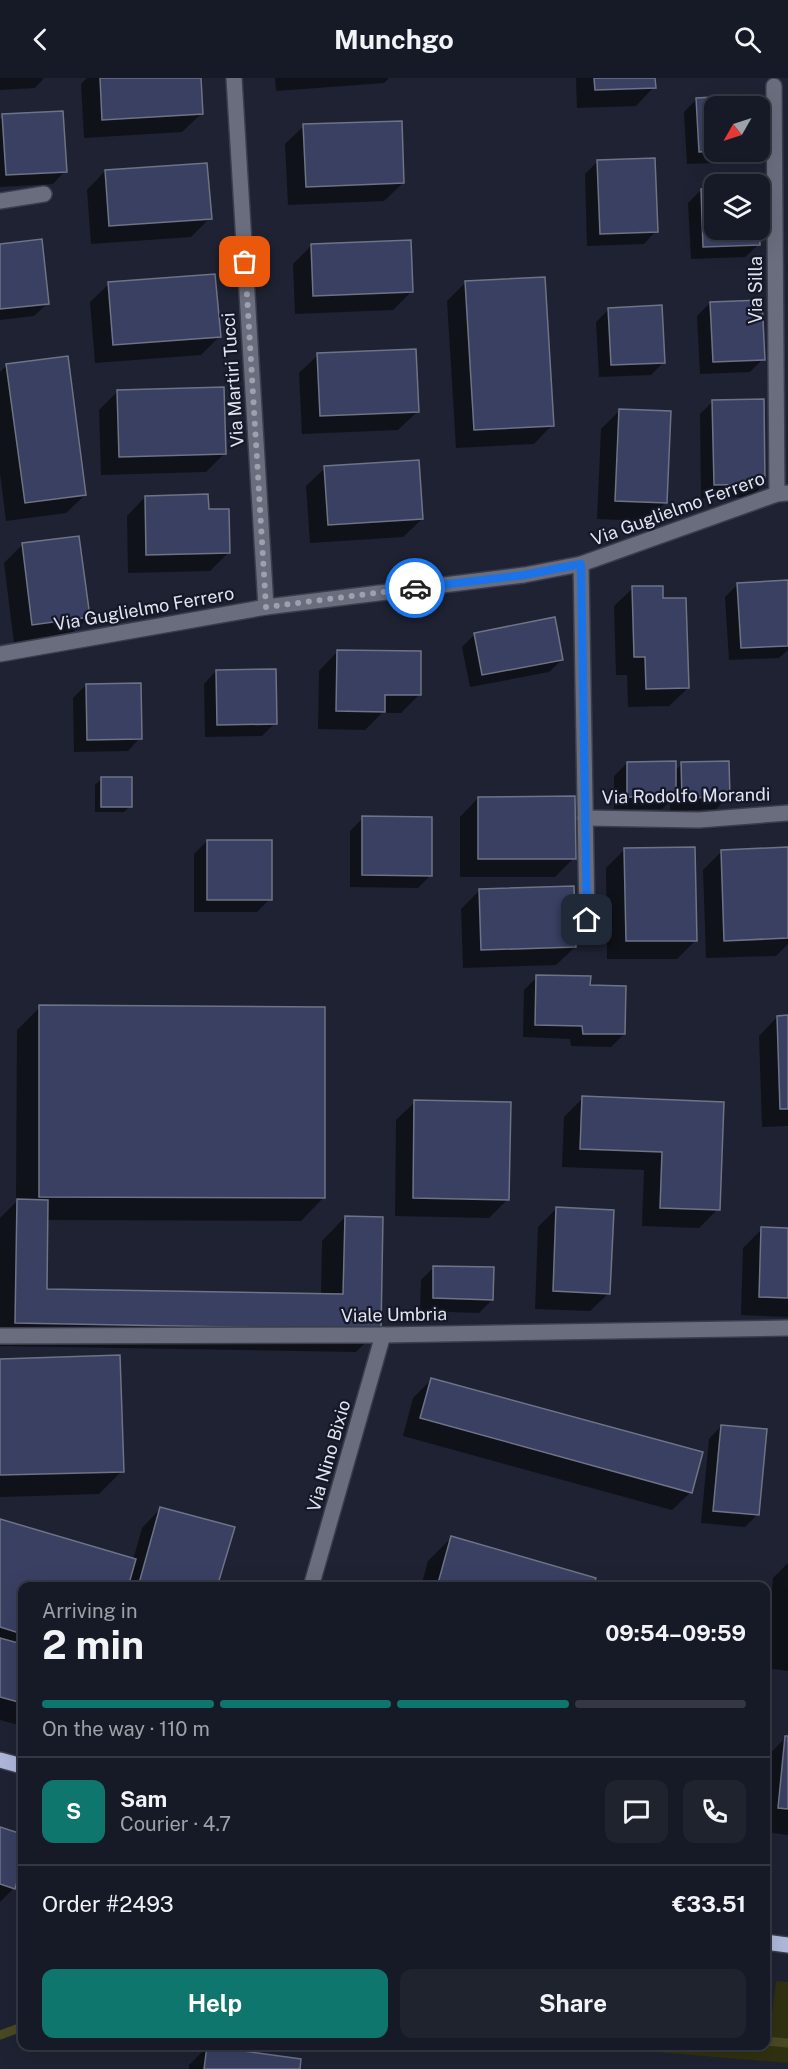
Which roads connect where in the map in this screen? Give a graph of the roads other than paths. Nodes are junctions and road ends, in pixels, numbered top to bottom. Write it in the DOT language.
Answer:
graph roads {
  1 [pos="234,78"];
  2 [pos="774,86"];
  3 [pos="44,194"];
  4 [pos="0,201"];
  5 [pos="782,494"];
  6 [pos="581,564"];
  7 [pos="266,607"];
  8 [pos="0,654"];
  9 [pos="788,813"];
  10 [pos="585,818"];
  11 [pos="587,920"];
  12 [pos="788,1328"];
  13 [pos="383,1335"];
  14 [pos="0,1336"];
  15 [pos="312,1582"];
  16 [pos="0,1760"];
  17 [pos="18,1765"];
  18 [pos="770,1943"];
  19 [pos="788,1946"];
  1 -- 7 [label="street, Via Martiri Tucci"];
  2 -- 5 [label="street, Via Silla"];
  3 -- 4 [label="street"];
  5 -- 6 [label="street, Via Guglielmo Ferrero"];
  6 -- 7 [label="street, Via Guglielmo Ferrero"];
  6 -- 10 [label="street, Via Guglielmo Ferrero"];
  7 -- 8 [label="street, Via Guglielmo Ferrero"];
  9 -- 10 [label="street, Via Rodolfo Morandi"];
  10 -- 11 [label="street, Via Guglielmo Ferrero"];
  12 -- 13 [label="street, Viale Umbria"];
  13 -- 14 [label="street, Viale Umbria"];
  13 -- 15 [label="street, Via Nino Bixio"];
  16 -- 17 [label="main road"];
  18 -- 19 [label="main road"];
}
